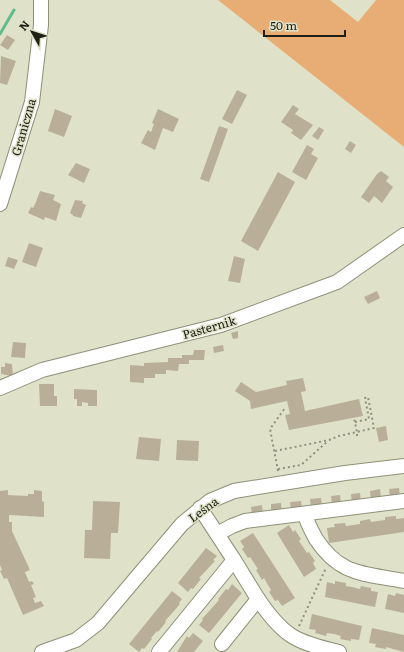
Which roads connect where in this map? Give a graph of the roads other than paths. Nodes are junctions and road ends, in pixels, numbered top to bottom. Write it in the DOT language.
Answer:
graph roads {
  1 [pos="41,0"];
  2 [pos="0,204"];
  3 [pos="404,236"];
  4 [pos="0,388"];
  5 [pos="404,466"];
  6 [pos="404,501"];
  7 [pos="200,508"];
  8 [pos="305,514"];
  9 [pos="217,534"];
  10 [pos="234,560"];
  11 [pos="404,581"];
  12 [pos="258,598"];
  13 [pos="222,644"];
  14 [pos="50,651"];
  15 [pos="159,652"];
  16 [pos="338,652"];
  1 -- 2 [label="street, Graniczna"];
  3 -- 4 [label="street, Pasternik"];
  5 -- 7 [label="street, Leśna"];
  6 -- 8 [label="street"];
  7 -- 9 [label="street"];
  7 -- 14 [label="street, Leśna"];
  8 -- 9 [label="street"];
  8 -- 11 [label="street"];
  9 -- 10 [label="street"];
  10 -- 12 [label="street"];
  10 -- 15 [label="street"];
  12 -- 13 [label="street"];
  12 -- 16 [label="street"];
}
